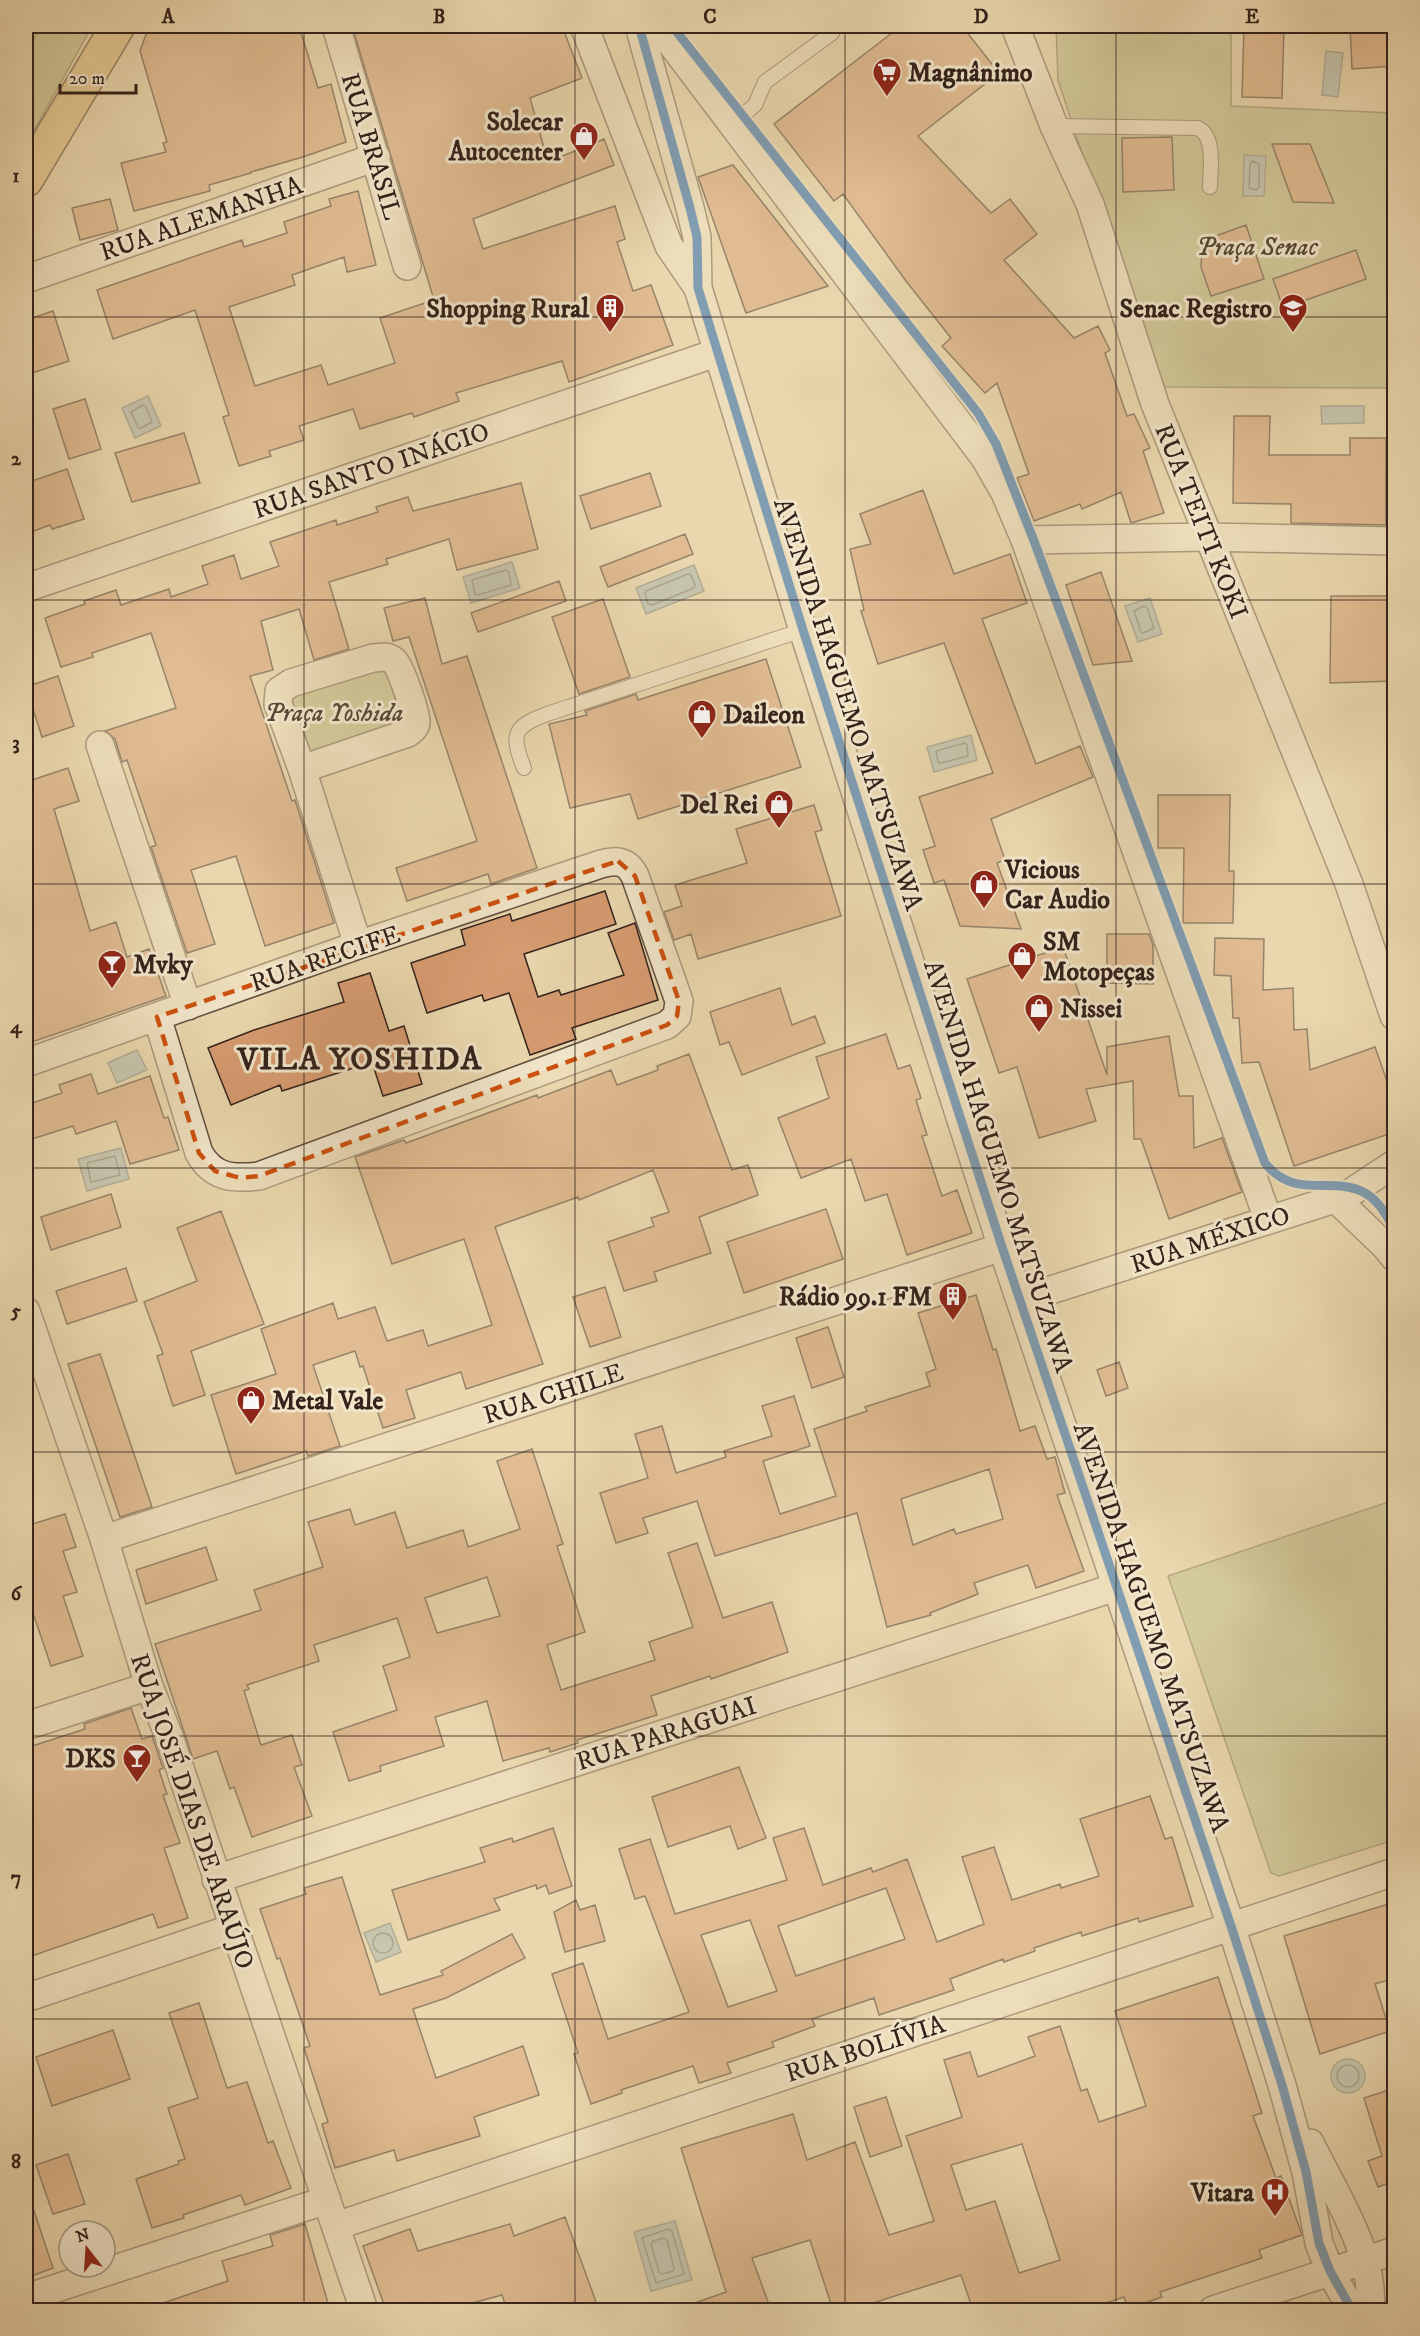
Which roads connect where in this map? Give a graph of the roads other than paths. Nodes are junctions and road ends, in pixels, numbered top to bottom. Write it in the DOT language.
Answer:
graph roads {
  1 [pos="118,26"];
  2 [pos="336,26"];
  3 [pos="584,26"];
  4 [pos="639,26"];
  5 [pos="658,26"];
  6 [pos="836,26"];
  7 [pos="1015,26"];
  8 [pos="733,124"];
  9 [pos="1054,126"];
  10 [pos="376,157"];
  11 [pos="26,180"];
  12 [pos="1210,187"];
  13 [pos="407,266"];
  14 [pos="26,279"];
  15 [pos="698,288"];
  16 [pos="716,353"];
  17 [pos="1208,537"];
  18 [pos="1025,540"];
  19 [pos="1395,541"];
  20 [pos="26,588"];
  21 [pos="803,630"];
  22 [pos="100,745"];
  23 [pos="524,768"];
  24 [pos="302,769"];
  25 [pos="358,945"];
  26 [pos="188,1006"];
  27 [pos="1395,1016"];
  28 [pos="157,1017"];
  29 [pos="26,1063"];
  30 [pos="1395,1164"];
  31 [pos="1335,1199"];
  32 [pos="1268,1220"];
  33 [pos="1002,1248"];
  34 [pos="1395,1257"];
  35 [pos="1020,1300"];
  36 [pos="26,1311"];
  37 [pos="104,1539"];
  38 [pos="1116,1587"];
  39 [pos="149,1686"];
  40 [pos="26,1726"];
  41 [pos="1395,1872"];
  42 [pos="216,1879"];
  43 [pos="1231,1926"];
  44 [pos="233,1928"];
  45 [pos="26,1998"];
  46 [pos="1282,2085"];
  47 [pos="1306,2172"];
  48 [pos="327,2200"];
  49 [pos="336,2226"];
  50 [pos="1395,2251"];
  51 [pos="1364,2260"];
  52 [pos="1330,2271"];
  53 [pos="26,2298"];
  54 [pos="364,2310"];
  55 [pos="1213,2310"];
  56 [pos="1352,2310"];
  57 [pos="1370,2310"];
  1 -- 11 [label="main road"];
  2 -- 10 [label="street, RUA BRASIL"];
  3 -- 15 [label="street, AVENIDA HAGUEMO MATSUZAWA"];
  4 -- 15 [label="street, AVENIDA HAGUEMO MATSUZAWA"];
  5 -- 8 [label="street"];
  6 -- 8 [label="lane"];
  7 -- 9 [label="street, RUA TEITI KOKI"];
  8 -- 18 [label="street"];
  9 -- 12 [label="lane"];
  9 -- 17 [label="street, RUA TEITI KOKI"];
  10 -- 13 [label="street, RUA BRASIL"];
  10 -- 14 [label="street, RUA ALEMANHA"];
  15 -- 16 [label="street, AVENIDA HAGUEMO MATSUZAWA"];
  16 -- 20 [label="street, RUA SANTO INÁCIO"];
  16 -- 21 [label="street, AVENIDA HAGUEMO MATSUZAWA"];
  17 -- 18 [label="street"];
  17 -- 19 [label="street"];
  17 -- 27 [label="street, RUA TEITI KOKI"];
  18 -- 32 [label="street"];
  21 -- 23 [label="lane"];
  21 -- 33 [label="street, AVENIDA HAGUEMO MATSUZAWA"];
  22 -- 26 [label="street"];
  24 -- 24 [label="street"];
  24 -- 25 [label="street"];
  25 -- 26 [label="street, RUA RECIFE"];
  25 -- 28 [label="street, RUA RECIFE"];
  26 -- 28 [label="street, RUA RECIFE"];
  28 -- 29 [label="street, RUA RECIFE"];
  30 -- 31 [label="street, RUA MÉXICO"];
  31 -- 32 [label="street, RUA MÉXICO"];
  31 -- 34 [label="street"];
  32 -- 35 [label="street, RUA MÉXICO"];
  33 -- 35 [label="street, AVENIDA HAGUEMO MATSUZAWA"];
  33 -- 37 [label="street, RUA CHILE"];
  35 -- 38 [label="street, AVENIDA HAGUEMO MATSUZAWA"];
  36 -- 37 [label="street, RUA JOSÉ DIAS DE ARAÚJO"];
  37 -- 39 [label="street, RUA JOSÉ DIAS DE ARAÚJO"];
  38 -- 42 [label="street, RUA PARAGUAI"];
  38 -- 43 [label="street, AVENIDA HAGUEMO MATSUZAWA"];
  39 -- 40 [label="street"];
  39 -- 42 [label="street, RUA JOSÉ DIAS DE ARAÚJO"];
  41 -- 43 [label="street, RUA BOLÍVIA"];
  42 -- 44 [label="street, RUA JOSÉ DIAS DE ARAÚJO"];
  43 -- 46 [label="street, AVENIDA HAGUEMO MATSUZAWA"];
  43 -- 49 [label="street, RUA BOLÍVIA"];
  44 -- 45 [label="street"];
  44 -- 48 [label="street, RUA JOSÉ DIAS DE ARAÚJO"];
  46 -- 47 [label="street, AVENIDA HAGUEMO MATSUZAWA"];
  46 -- 51 [label="street, AVENIDA HAGUEMO MATSUZAWA"];
  47 -- 51 [label="street, AVENIDA HAGUEMO MATSUZAWA"];
  47 -- 52 [label="street, AVENIDA HAGUEMO MATSUZAWA"];
  48 -- 49 [label="street, RUA JOSÉ DIAS DE ARAÚJO"];
  48 -- 53 [label="street"];
  49 -- 54 [label="street, RUA JOSÉ DIAS DE ARAÚJO"];
  50 -- 51 [label="street"];
  51 -- 52 [label="street"];
  51 -- 57 [label="street, AVENIDA HAGUEMO MATSUZAWA"];
  52 -- 55 [label="street"];
  52 -- 56 [label="street, AVENIDA HAGUEMO MATSUZAWA"];
}
